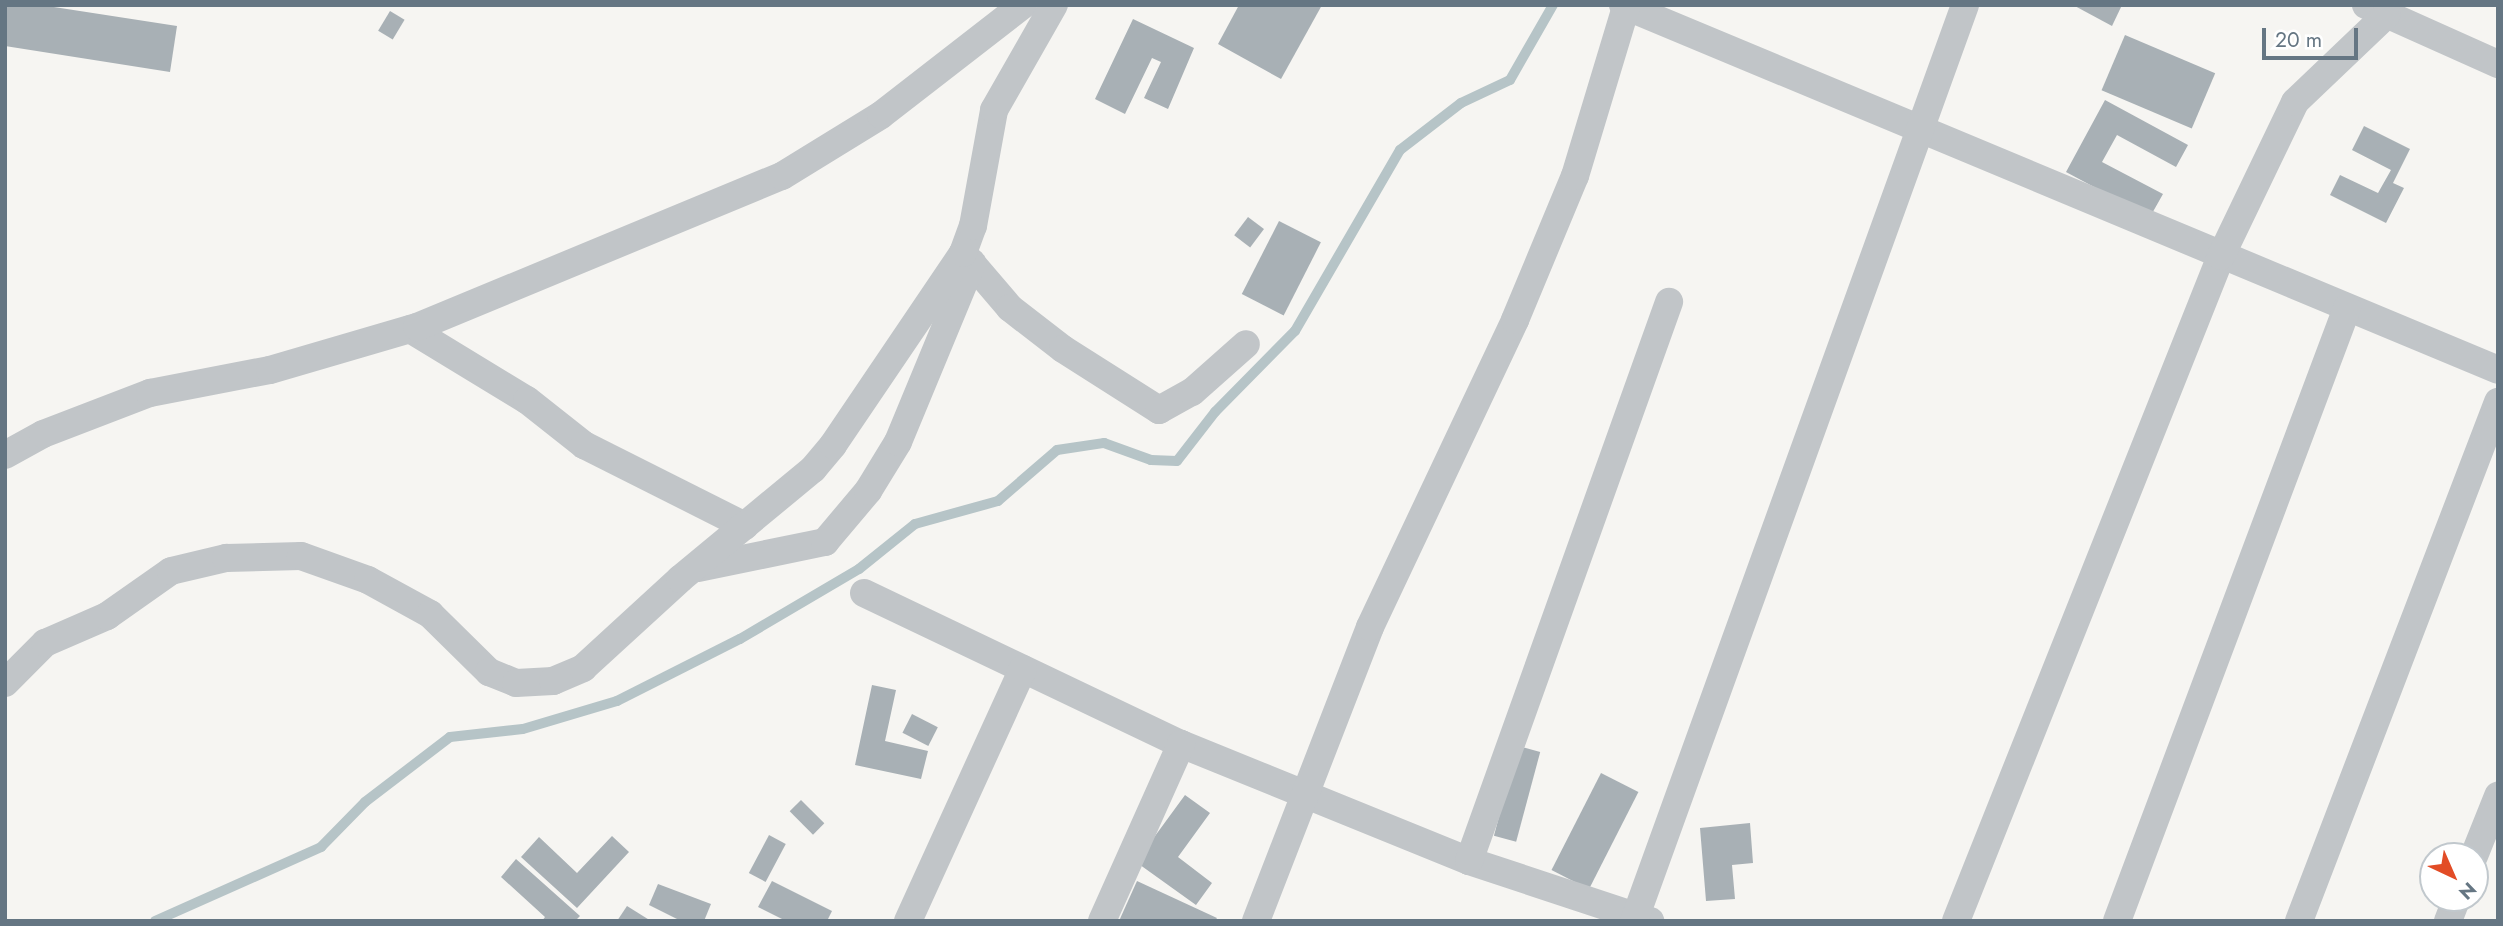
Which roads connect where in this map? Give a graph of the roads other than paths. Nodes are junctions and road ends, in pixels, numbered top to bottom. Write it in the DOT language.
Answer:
graph roads {
  1 [pos="1023,5"];
  2 [pos="1054,5"];
  3 [pos="1965,5"];
  4 [pos="1624,6"];
  5 [pos="2376,9"];
  6 [pos="2498,64"];
  7 [pos="1920,129"];
  8 [pos="2221,256"];
  9 [pos="968,258"];
  10 [pos="1669,302"];
  11 [pos="2347,308"];
  12 [pos="410,330"];
  13 [pos="1246,344"];
  14 [pos="2498,370"];
  15 [pos="2498,402"];
  16 [pos="5,455"];
  17 [pos="744,526"];
  18 [pos="693,569"];
  19 [pos="864,593"];
  20 [pos="1023,669"];
  21 [pos="5,683"];
  22 [pos="1181,744"];
  23 [pos="1307,793"];
  24 [pos="2498,796"];
  25 [pos="2480,842"];
  26 [pos="1469,861"];
  27 [pos="1640,919"];
  28 [pos="908,921"];
  29 [pos="1102,921"];
  30 [pos="1256,921"];
  31 [pos="1956,921"];
  32 [pos="2117,921"];
  33 [pos="2299,921"];
  1 -- 12 [label="street"];
  2 -- 9 [label="street"];
  3 -- 7 [label="street"];
  4 -- 7 [label="street"];
  4 -- 23 [label="street"];
  5 -- 6 [label="street"];
  5 -- 8 [label="street"];
  7 -- 8 [label="street"];
  7 -- 27 [label="street"];
  8 -- 11 [label="street"];
  8 -- 31 [label="street"];
  9 -- 13 [label="street"];
  9 -- 17 [label="street"];
  9 -- 18 [label="street"];
  10 -- 26 [label="street"];
  11 -- 14 [label="street"];
  11 -- 32 [label="street"];
  12 -- 16 [label="street"];
  12 -- 17 [label="street"];
  15 -- 33 [label="street"];
  17 -- 18 [label="street"];
  18 -- 21 [label="street"];
  19 -- 20 [label="street"];
  20 -- 22 [label="street"];
  20 -- 28 [label="street"];
  22 -- 23 [label="street"];
  22 -- 29 [label="street"];
  23 -- 26 [label="street"];
  23 -- 30 [label="street"];
  24 -- 25 [label="street"];
  26 -- 27 [label="street"];
}
